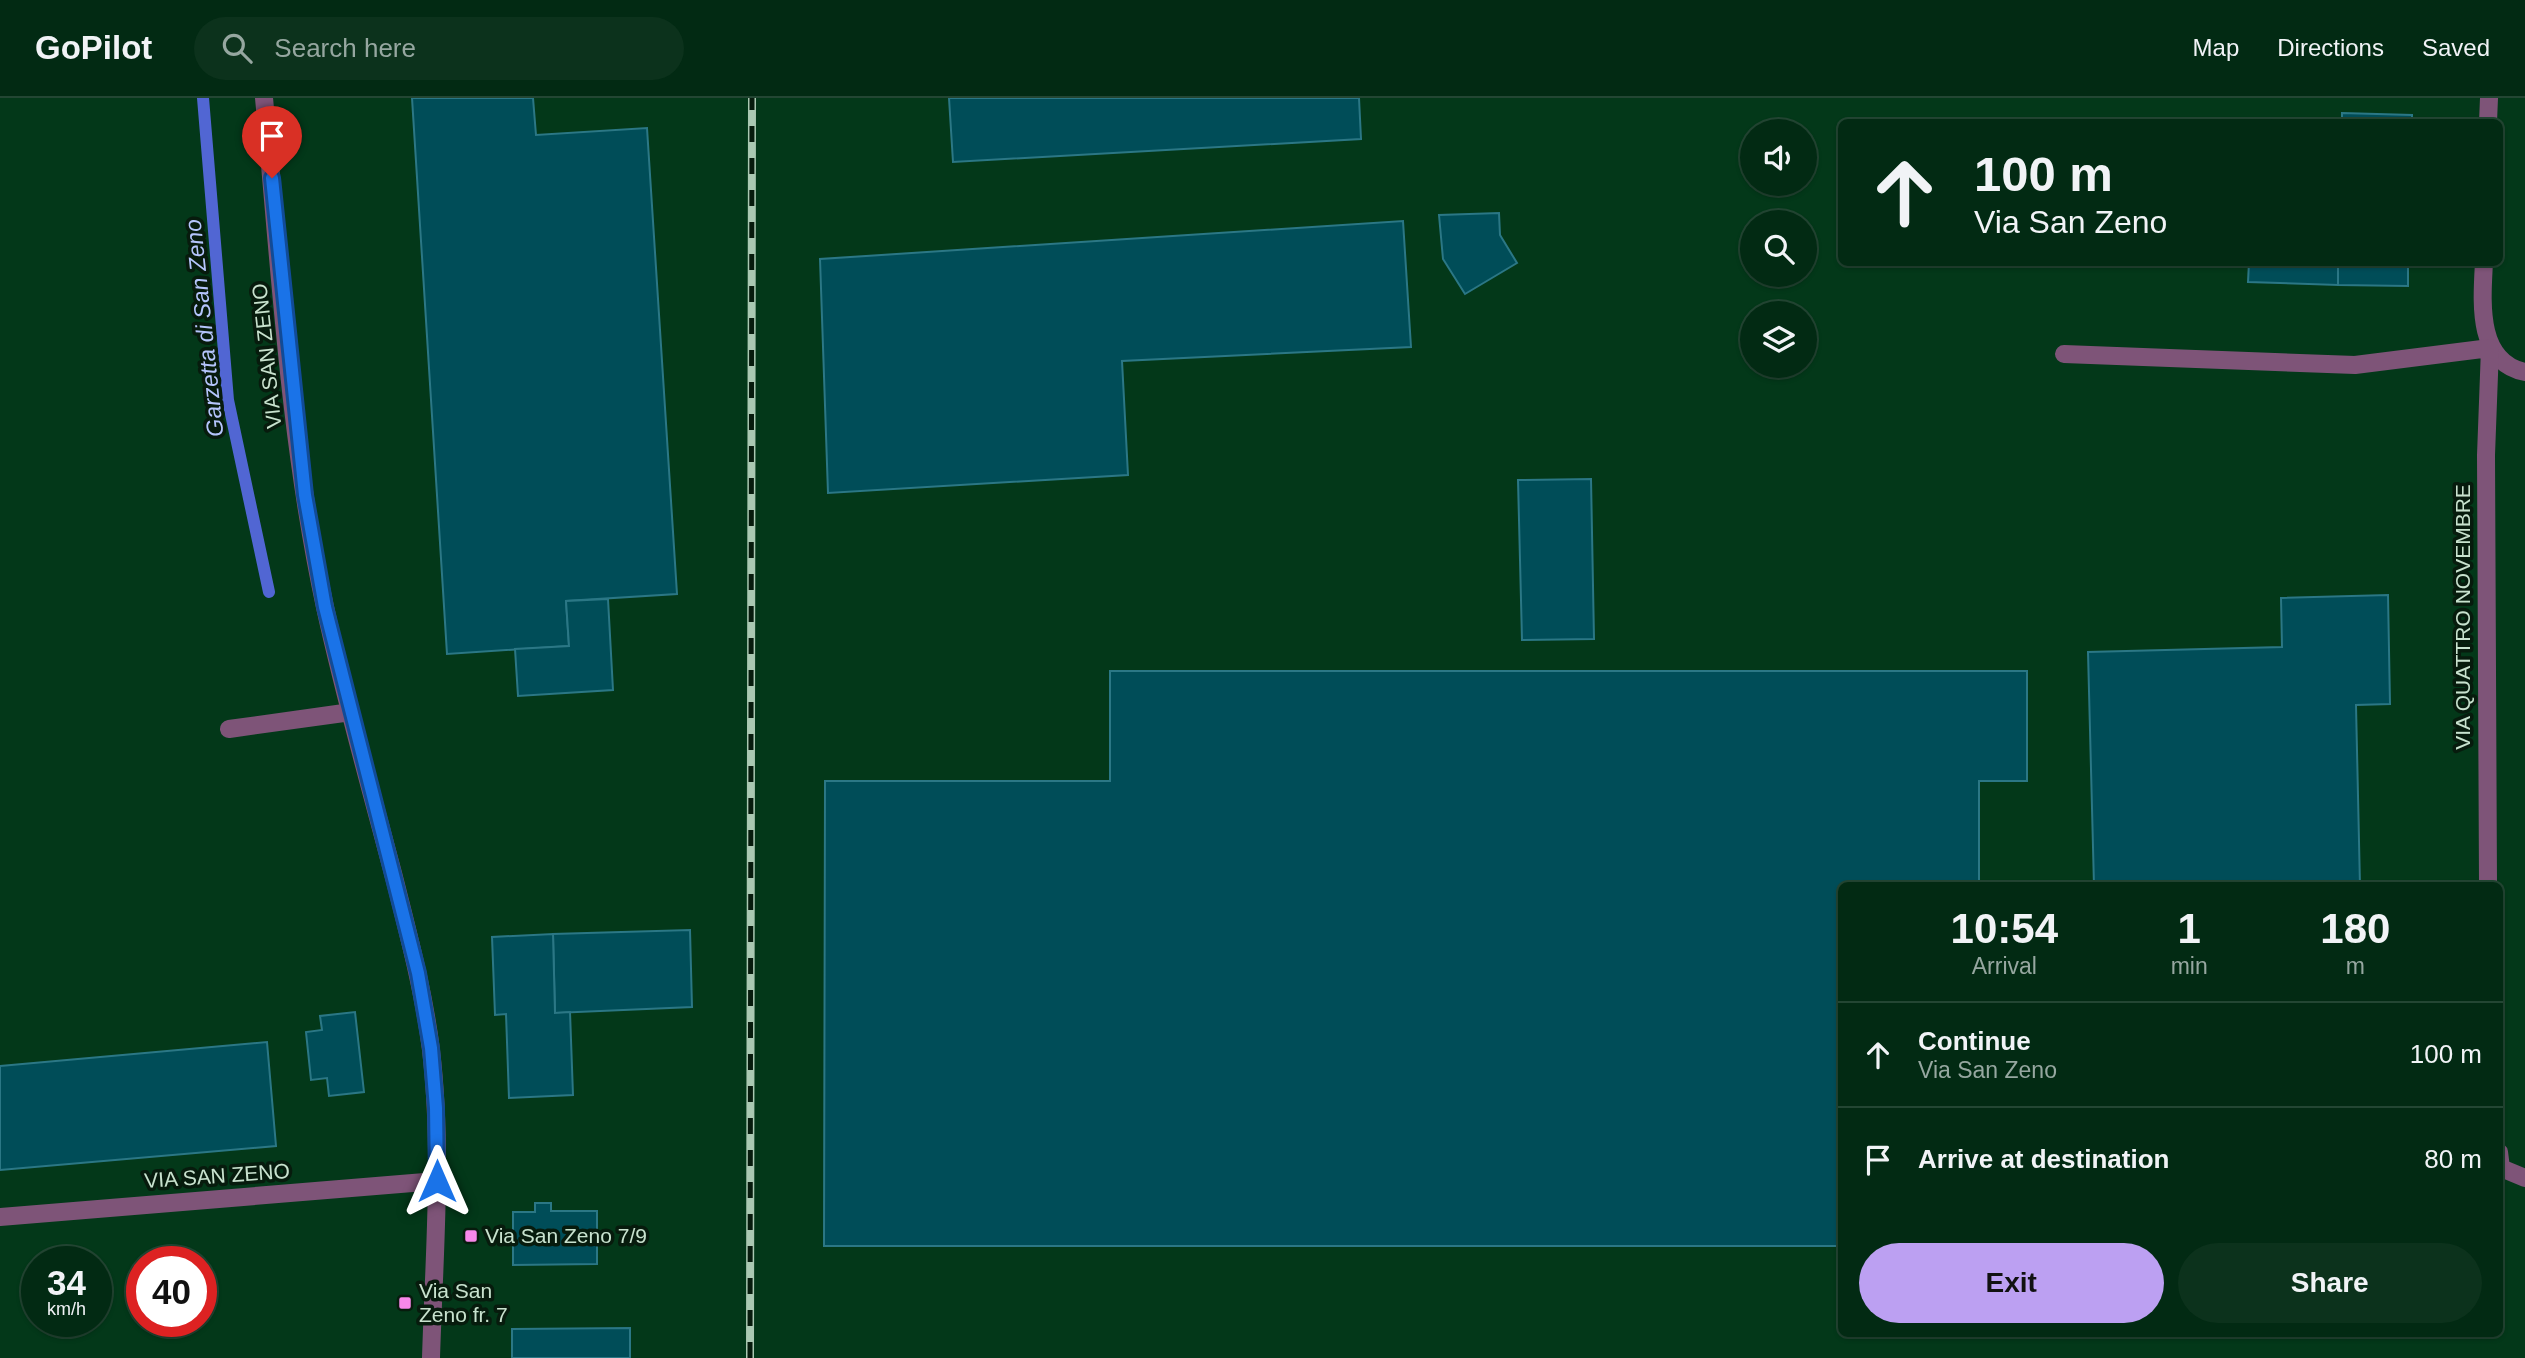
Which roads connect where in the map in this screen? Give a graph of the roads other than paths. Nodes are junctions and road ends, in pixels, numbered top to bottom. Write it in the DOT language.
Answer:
graph roads {
  1 [pos="264,98"];
  2 [pos="2489,98"];
  3 [pos="2488,119"];
  4 [pos="2484,266"];
  5 [pos="2490,348"];
  6 [pos="2064,354"];
  7 [pos="2525,372"];
  8 [pos="351,712"];
  9 [pos="229,729"];
  10 [pos="2488,882"];
  11 [pos="2503,1169"];
  12 [pos="2525,1178"];
  13 [pos="437,1181"];
  14 [pos="0,1217"];
  15 [pos="431,1358"];
  1 -- 8 [label="street, VIA SAN ZENO"];
  2 -- 3 [label="street"];
  4 -- 5 [label="street, VIA QUATTRO NOVEMBRE"];
  5 -- 6 [label="street"];
  5 -- 7 [label="street"];
  5 -- 10 [label="street, VIA QUATTRO NOVEMBRE"];
  8 -- 9 [label="street"];
  8 -- 13 [label="street, VIA SAN ZENO"];
  11 -- 12 [label="street"];
  13 -- 14 [label="street, VIA SAN ZENO"];
  13 -- 15 [label="street, VIA SAN ZENO"];
}
